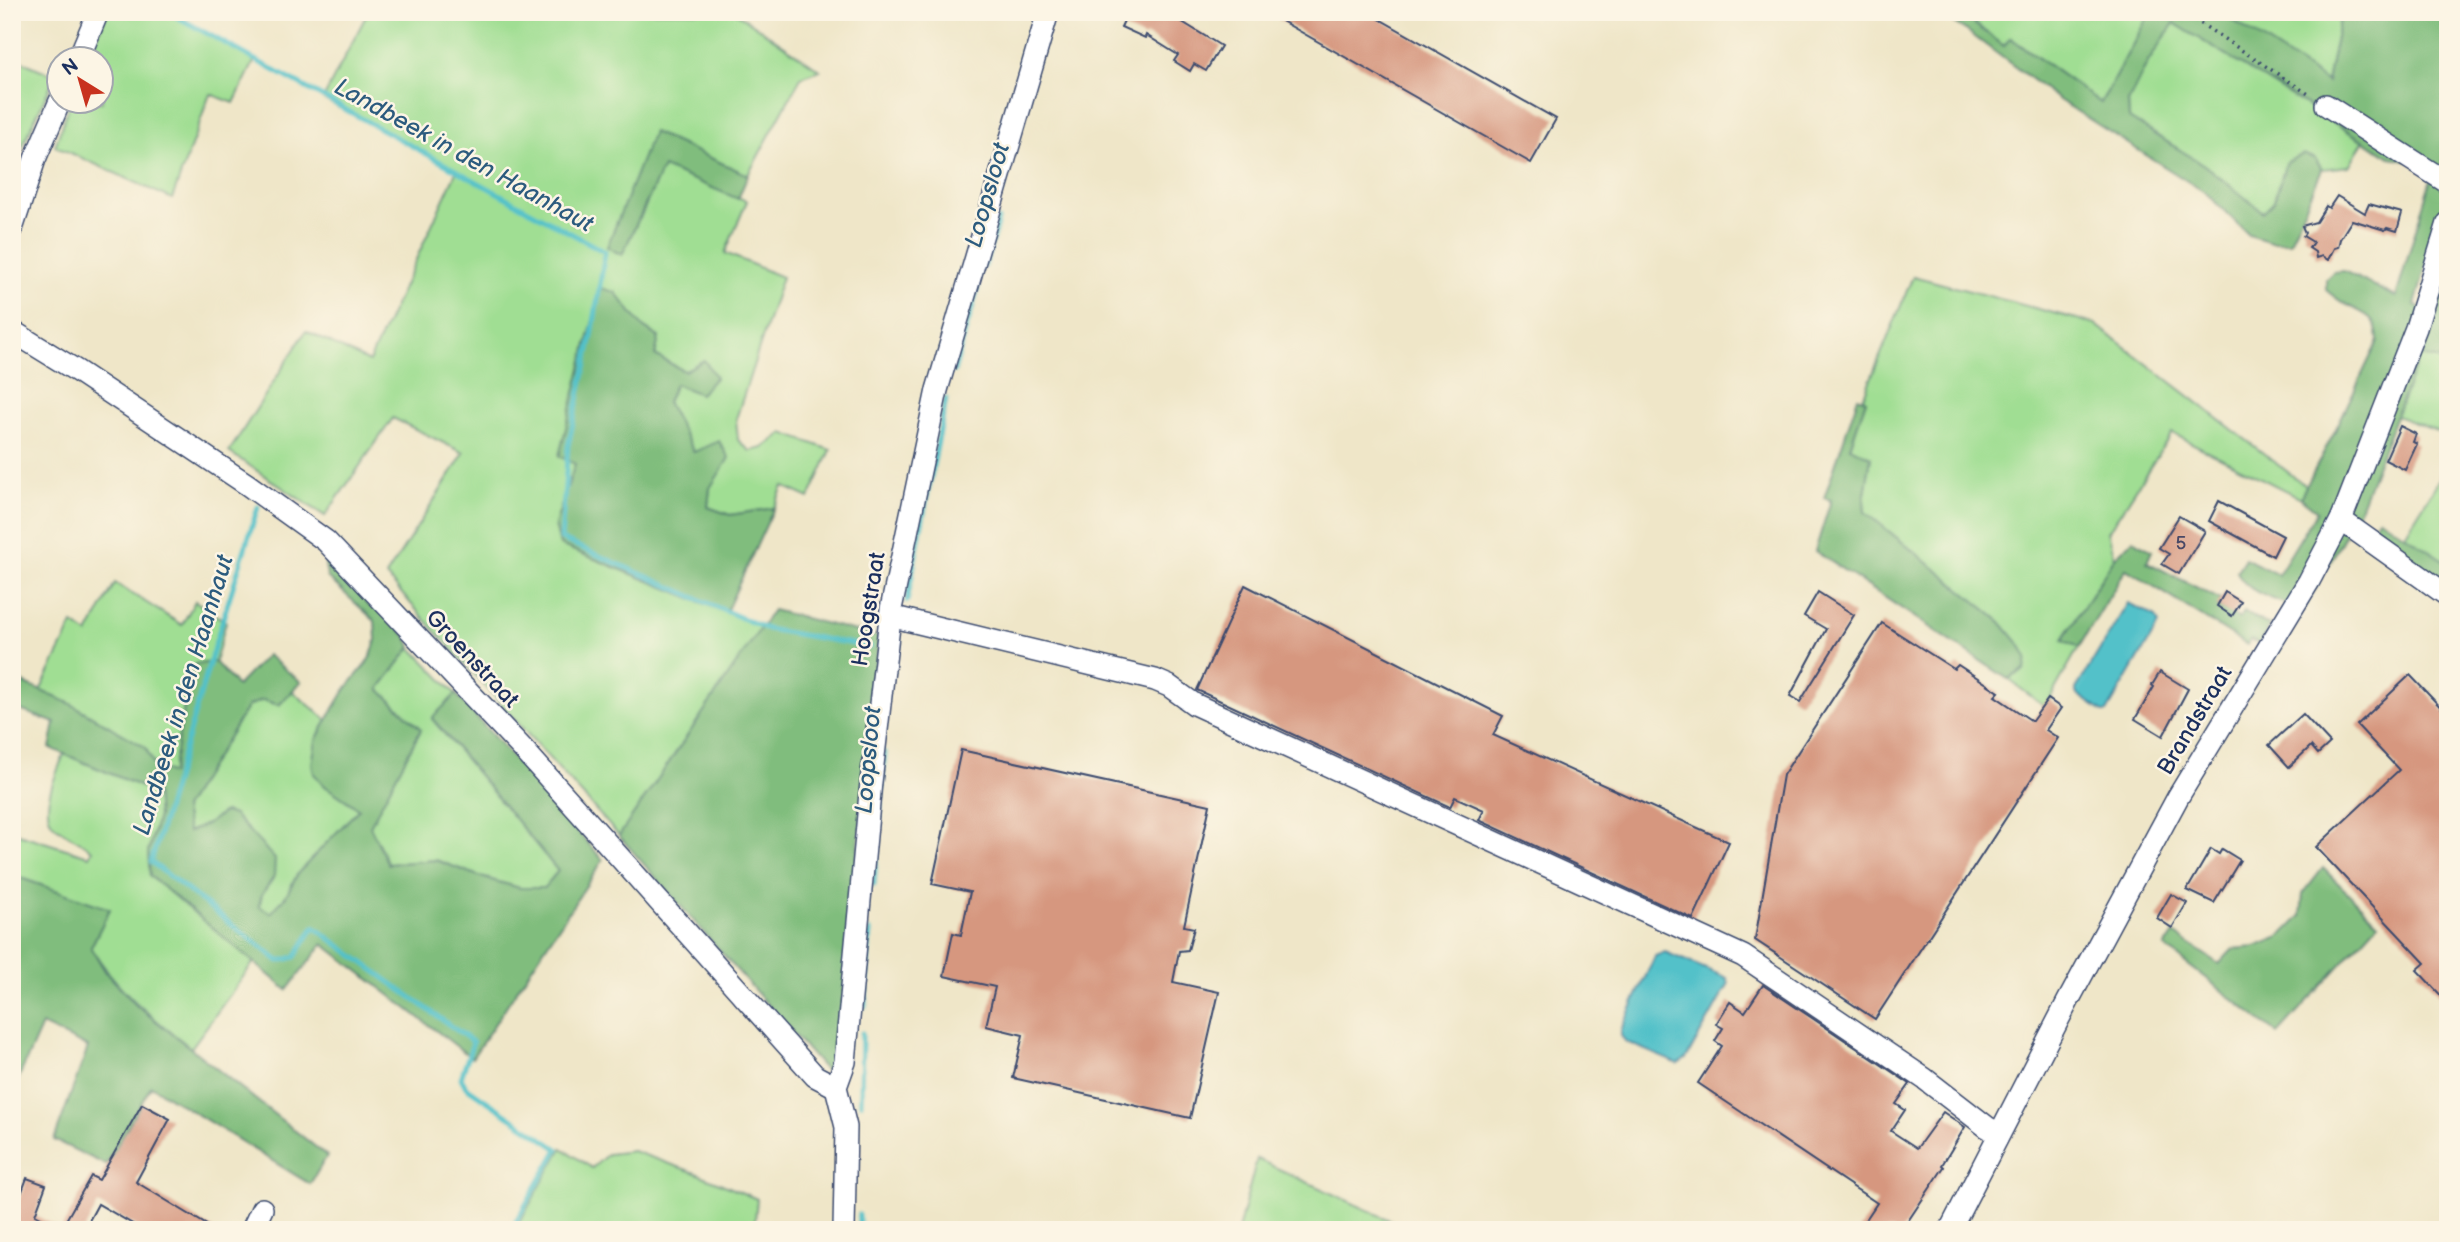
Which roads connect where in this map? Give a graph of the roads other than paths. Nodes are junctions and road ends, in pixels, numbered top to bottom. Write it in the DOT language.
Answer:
graph roads {
  1 [pos="98,12"];
  2 [pos="1048,12"];
  3 [pos="84,46"];
  4 [pos="2326,105"];
  5 [pos="54,116"];
  6 [pos="2448,183"];
  7 [pos="2448,223"];
  8 [pos="12,229"];
  9 [pos="12,331"];
  10 [pos="2341,520"];
  11 [pos="2448,596"];
  12 [pos="890,616"];
  13 [pos="836,1087"];
  14 [pos="1999,1134"];
  15 [pos="262,1209"];
  16 [pos="251,1230"];
  17 [pos="844,1230"];
  18 [pos="1950,1230"];
  1 -- 3 [label="street"];
  2 -- 12 [label="street, Hoogstraat"];
  4 -- 6 [label="street"];
  5 -- 8 [label="street"];
  7 -- 10 [label="street, Brandstraat"];
  9 -- 13 [label="street, Groenstraat"];
  10 -- 11 [label="street"];
  10 -- 14 [label="street, Brandstraat"];
  12 -- 13 [label="street, Hoogstraat"];
  12 -- 14 [label="street"];
  13 -- 17 [label="street"];
  14 -- 18 [label="street, Brandstraat"];
  15 -- 16 [label="street"];
}
